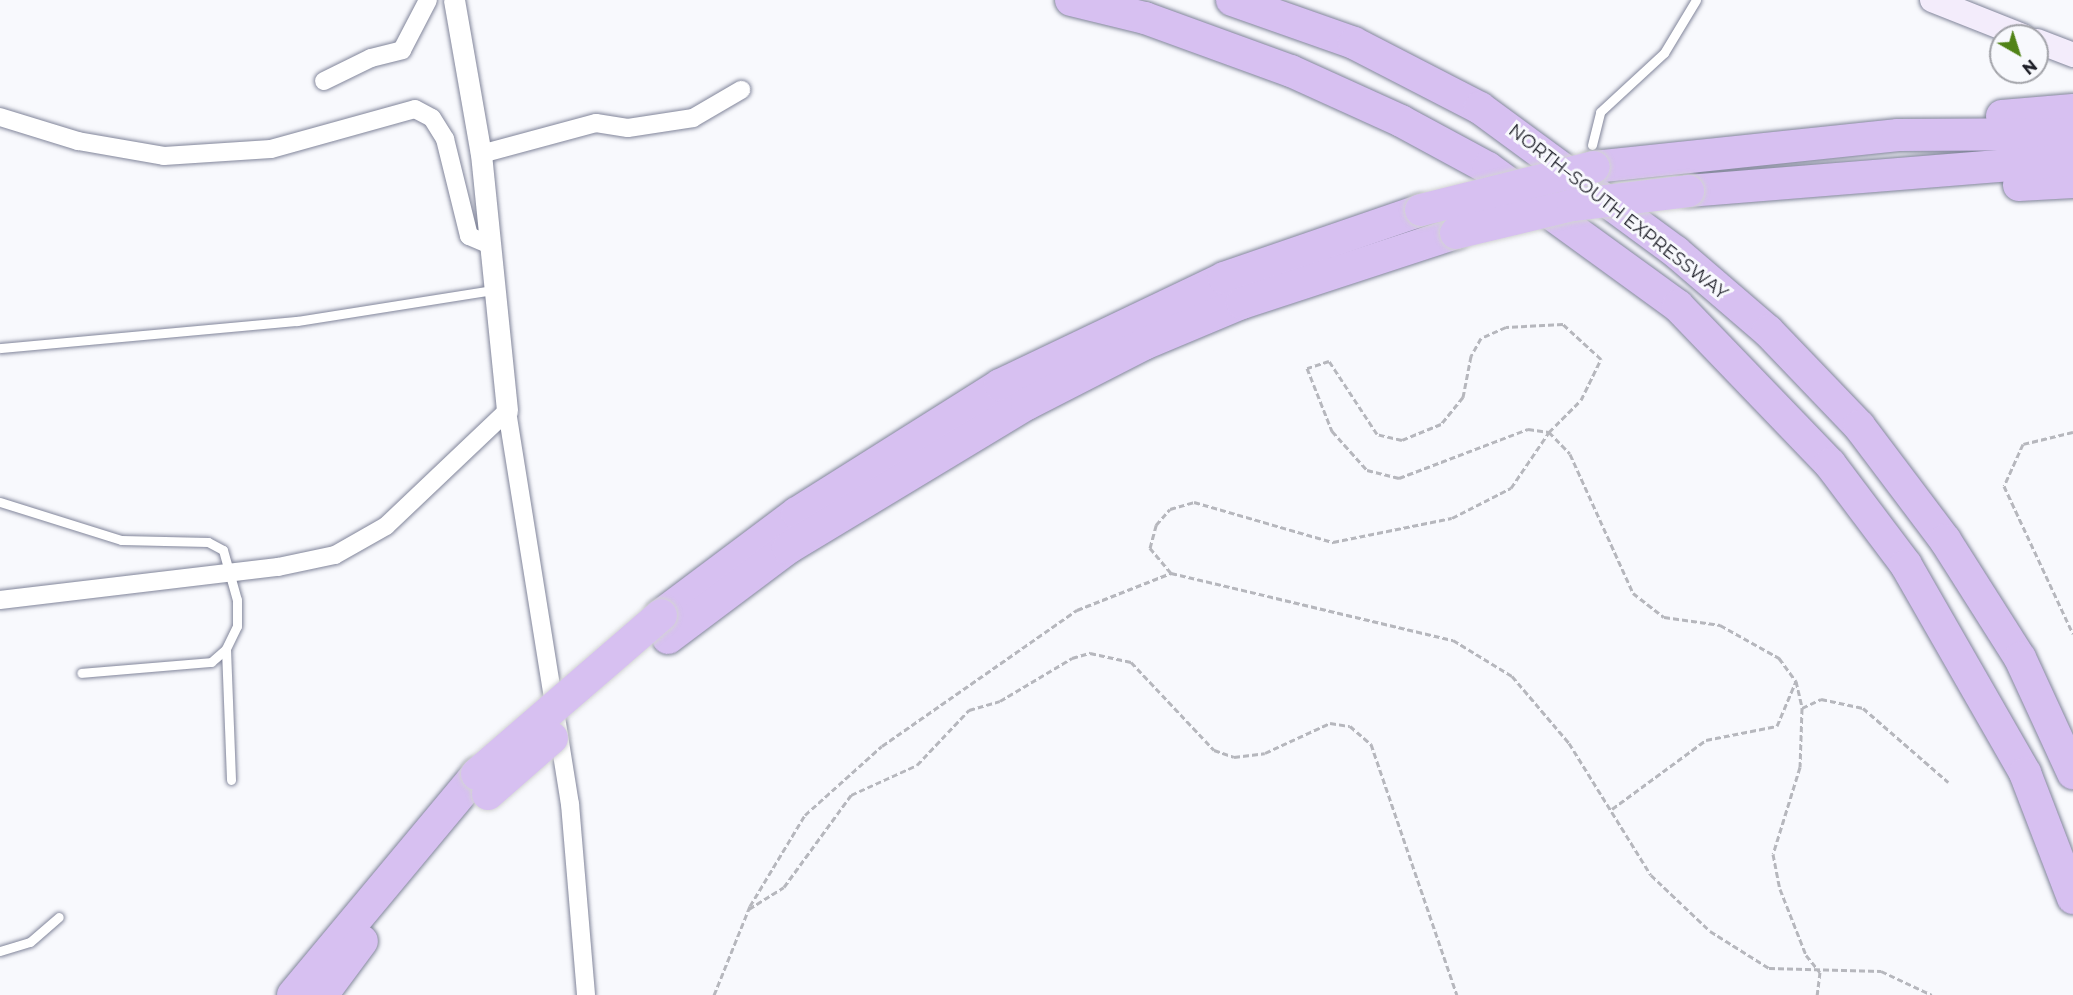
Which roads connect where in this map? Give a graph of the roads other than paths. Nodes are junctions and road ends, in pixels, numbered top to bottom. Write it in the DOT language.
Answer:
graph roads {
  1 [pos="428,0"];
  2 [pos="454,0"];
  3 [pos="1071,0"];
  4 [pos="1232,0"];
  5 [pos="1696,0"];
  6 [pos="1932,0"];
  7 [pos="1993,24"];
  8 [pos="2049,46"];
  9 [pos="2073,55"];
  10 [pos="324,81"];
  11 [pos="741,90"];
  12 [pos="2073,110"];
  13 [pos="0,117"];
  14 [pos="1898,135"];
  15 [pos="2073,135"];
  16 [pos="1592,145"];
  17 [pos="481,154"];
  18 [pos="2073,160"];
  19 [pos="2073,182"];
  20 [pos="1688,191"];
  21 [pos="490,245"];
  22 [pos="492,290"];
  23 [pos="0,348"];
  24 [pos="507,411"];
  25 [pos="0,502"];
  26 [pos="230,572"];
  27 [pos="0,600"];
  28 [pos="665,626"];
  29 [pos="226,649"];
  30 [pos="81,673"];
  31 [pos="2073,773"];
  32 [pos="231,780"];
  33 [pos="482,784"];
  34 [pos="2073,898"];
  35 [pos="58,917"];
  36 [pos="0,951"];
  37 [pos="293,995"];
  38 [pos="322,995"];
  39 [pos="586,995"];
  1 -- 10 [label="street"];
  2 -- 17 [label="street"];
  3 -- 34 [label="highway, NORTH–SOUTH EXPRESSWAY"];
  4 -- 31 [label="highway, NORTH–SOUTH EXPRESSWAY"];
  5 -- 16 [label="lane"];
  6 -- 7 [label="main road"];
  8 -- 9 [label="main road"];
  11 -- 17 [label="street"];
  12 -- 14 [label="highway"];
  13 -- 21 [label="street"];
  14 -- 15 [label="highway"];
  14 -- 28 [label="highway, bridge"];
  17 -- 21 [label="street"];
  18 -- 20 [label="highway"];
  19 -- 20 [label="highway"];
  20 -- 28 [label="highway, bridge"];
  21 -- 22 [label="street"];
  22 -- 23 [label="lane"];
  22 -- 24 [label="street"];
  24 -- 26 [label="street"];
  24 -- 39 [label="street"];
  25 -- 26 [label="lane"];
  26 -- 27 [label="street"];
  26 -- 29 [label="lane"];
  28 -- 33 [label="highway, bridge"];
  29 -- 30 [label="lane"];
  29 -- 32 [label="lane"];
  33 -- 37 [label="highway"];
  33 -- 38 [label="highway"];
  35 -- 36 [label="lane"];
}
